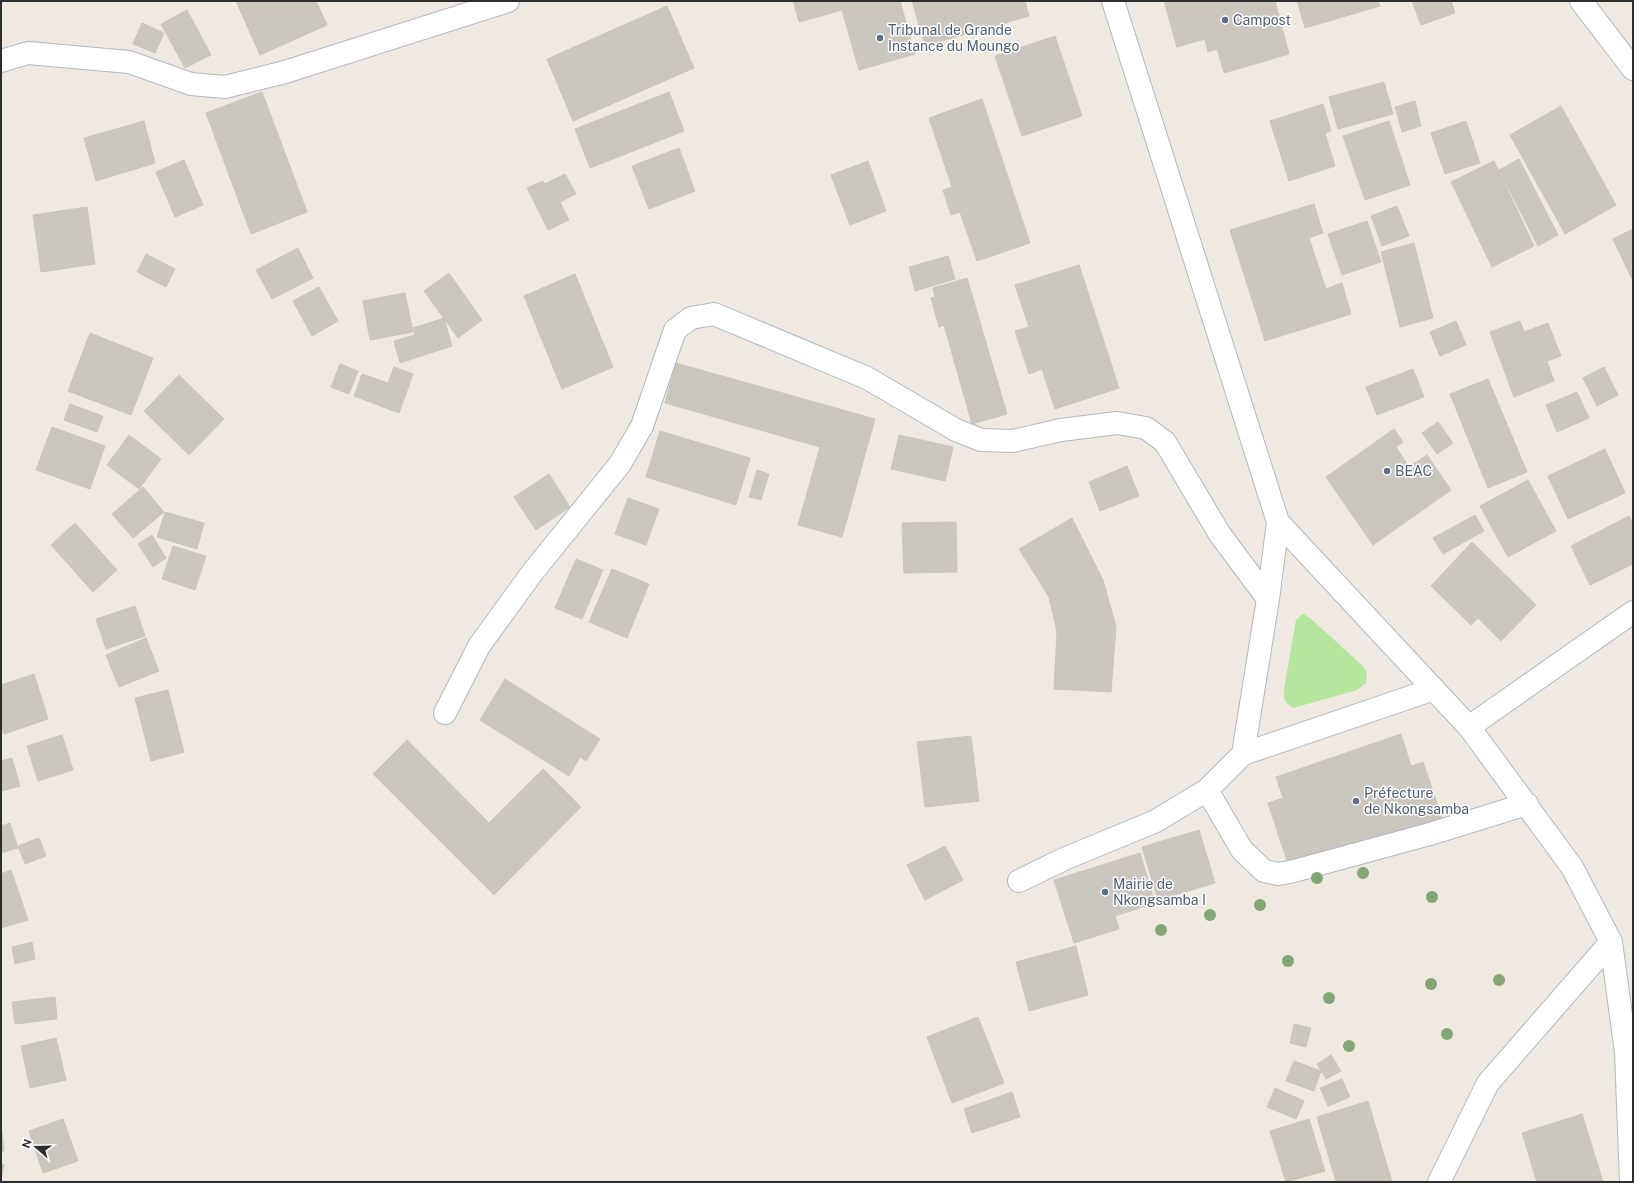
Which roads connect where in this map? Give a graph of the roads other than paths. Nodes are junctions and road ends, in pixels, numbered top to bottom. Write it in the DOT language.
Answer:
graph roads {
  1 [pos="508,1"];
  2 [pos="1114,1"];
  3 [pos="1581,1"];
  4 [pos="1,61"];
  5 [pos="1633,69"];
  6 [pos="1278,522"];
  7 [pos="1268,599"];
  8 [pos="1633,612"];
  9 [pos="1434,688"];
  10 [pos="445,713"];
  11 [pos="1469,727"];
  12 [pos="1244,754"];
  13 [pos="1207,790"];
  14 [pos="1527,804"];
  15 [pos="1019,881"];
  16 [pos="1611,942"];
  17 [pos="1439,1182"];
  18 [pos="1631,1182"];
  1 -- 4 [label="street"];
  2 -- 6 [label="street"];
  3 -- 5 [label="street"];
  6 -- 7 [label="street"];
  6 -- 9 [label="street"];
  7 -- 10 [label="street"];
  7 -- 12 [label="street"];
  8 -- 11 [label="street"];
  9 -- 11 [label="street"];
  9 -- 12 [label="street"];
  11 -- 14 [label="street"];
  12 -- 13 [label="street"];
  13 -- 14 [label="street"];
  13 -- 15 [label="street"];
  14 -- 16 [label="street"];
  16 -- 17 [label="street"];
  16 -- 18 [label="street"];
}
